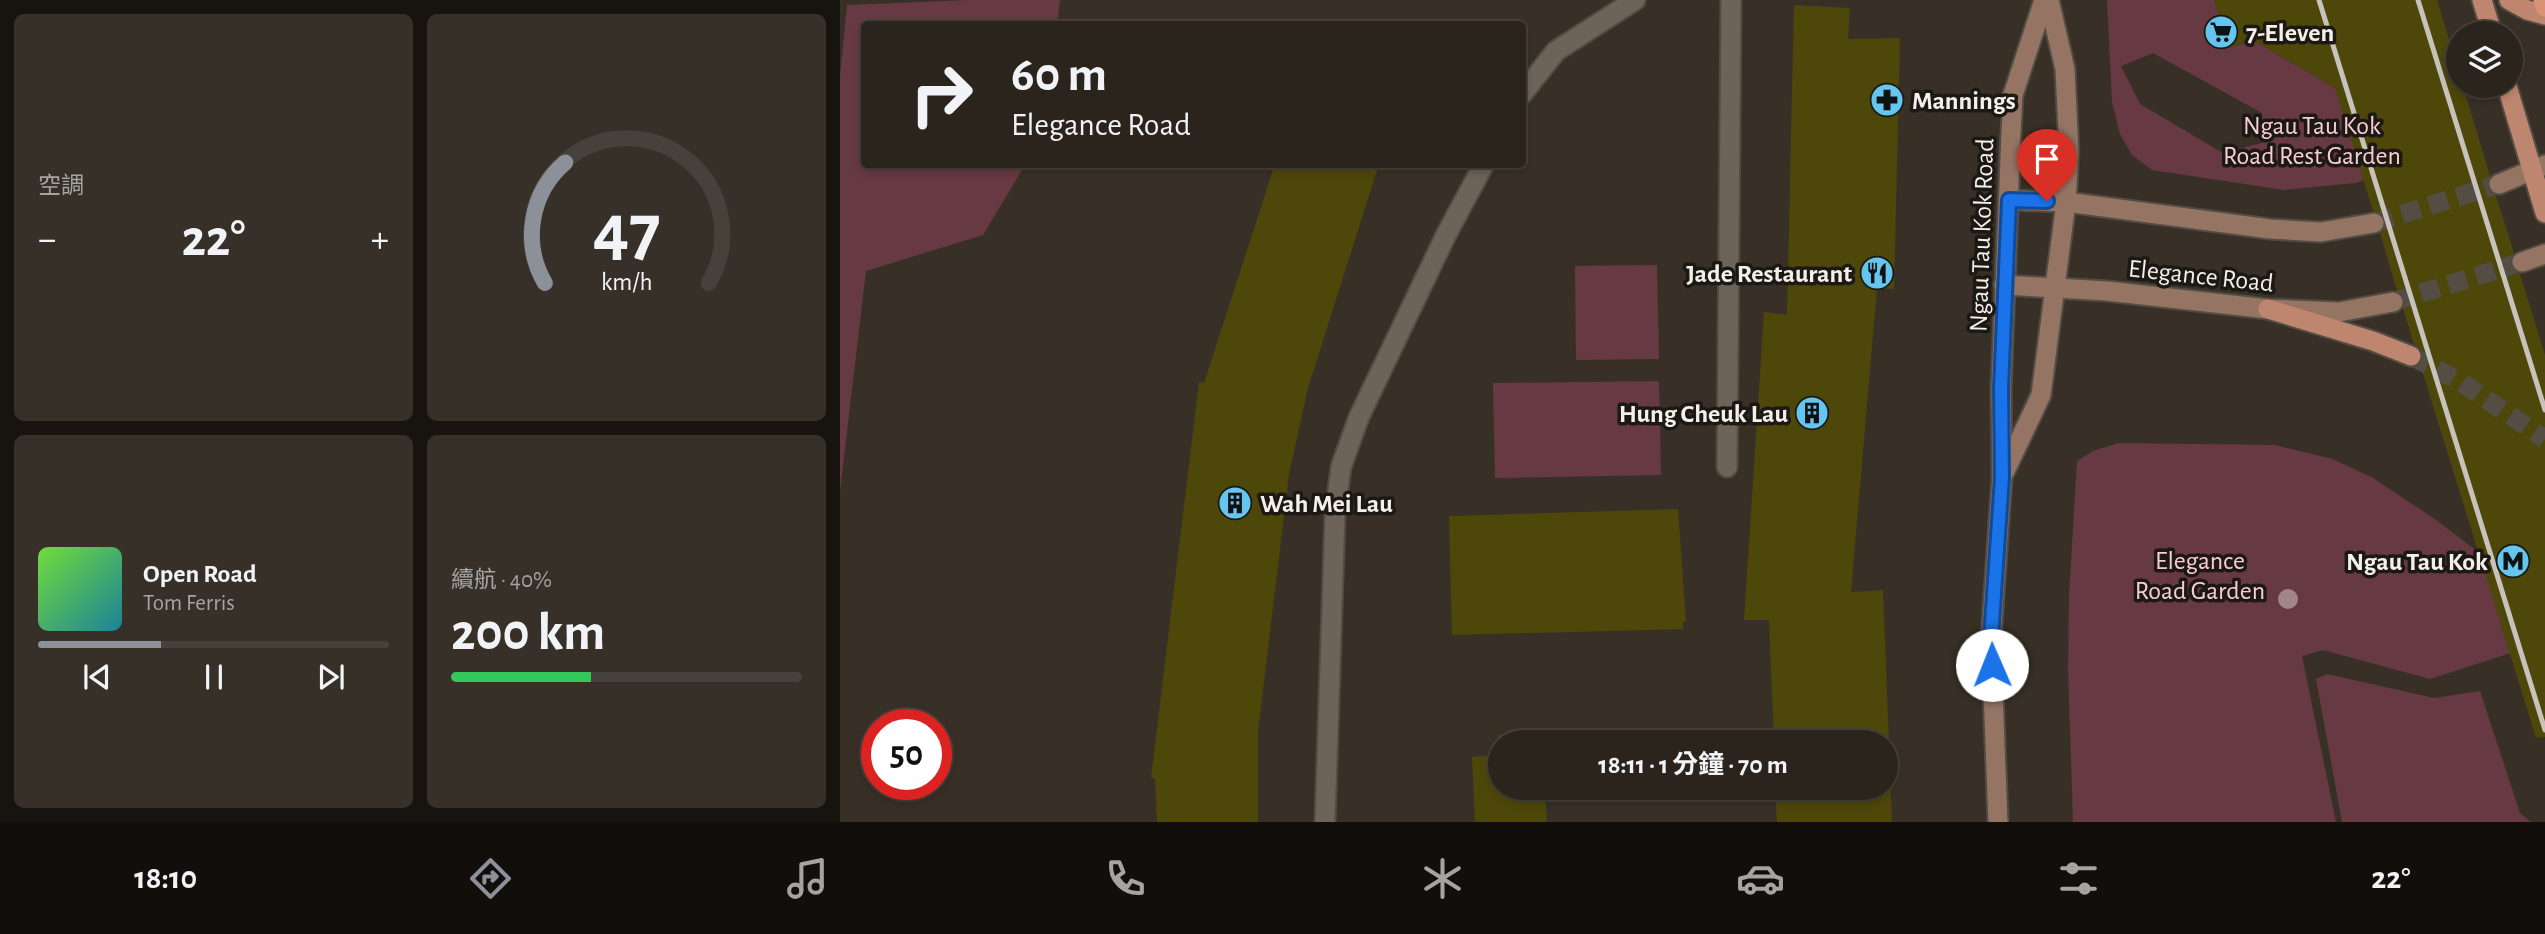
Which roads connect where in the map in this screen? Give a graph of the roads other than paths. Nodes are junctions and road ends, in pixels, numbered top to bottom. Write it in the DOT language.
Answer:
graph roads {
  1 [pos="1635,0"];
  2 [pos="1731,0"];
  3 [pos="2047,0"];
  4 [pos="2482,0"];
  5 [pos="2509,0"];
  6 [pos="2543,0"];
  7 [pos="2545,7"];
  8 [pos="2545,15"];
  9 [pos="2488,21"];
  10 [pos="1526,89"];
  11 [pos="2512,98"];
  12 [pos="2538,167"];
  13 [pos="1482,168"];
  14 [pos="2499,184"];
  15 [pos="2009,200"];
  16 [pos="2066,202"];
  17 [pos="2545,213"];
  18 [pos="2374,223"];
  19 [pos="2545,254"];
  20 [pos="2522,262"];
  21 [pos="2004,285"];
  22 [pos="2057,288"];
  23 [pos="2393,302"];
  24 [pos="2268,309"];
  25 [pos="2411,356"];
  26 [pos="1727,467"];
  27 [pos="2002,477"];
  28 [pos="1325,822"];
  29 [pos="1998,822"];
  1 -- 10 [label="lane"];
  2 -- 26 [label="lane"];
  3 -- 15 [label="main road, Ngau Tau Kok Road"];
  3 -- 16 [label="main road, Ngau Tau Kok Road"];
  4 -- 9 [label="main road"];
  5 -- 8 [label="main road"];
  6 -- 7 [label="highway"];
  11 -- 12 [label="main road"];
  12 -- 14 [label="main road"];
  12 -- 17 [label="main road"];
  13 -- 28 [label="lane"];
  15 -- 16 [label="main road, Elegance Road"];
  15 -- 21 [label="main road, Ngau Tau Kok Road"];
  16 -- 18 [label="main road, Elegance Road"];
  16 -- 22 [label="main road, Ngau Tau Kok Road"];
  19 -- 20 [label="main road"];
  21 -- 22 [label="main road, Elegance Road"];
  21 -- 27 [label="main road, Ngau Tau Kok Road"];
  22 -- 24 [label="main road, Elegance Road"];
  22 -- 27 [label="main road, Ngau Tau Kok Road"];
  23 -- 24 [label="main road, Elegance Road"];
  24 -- 25 [label="main road"];
  27 -- 29 [label="main road, Ngau Tau Kok Road"];
}
